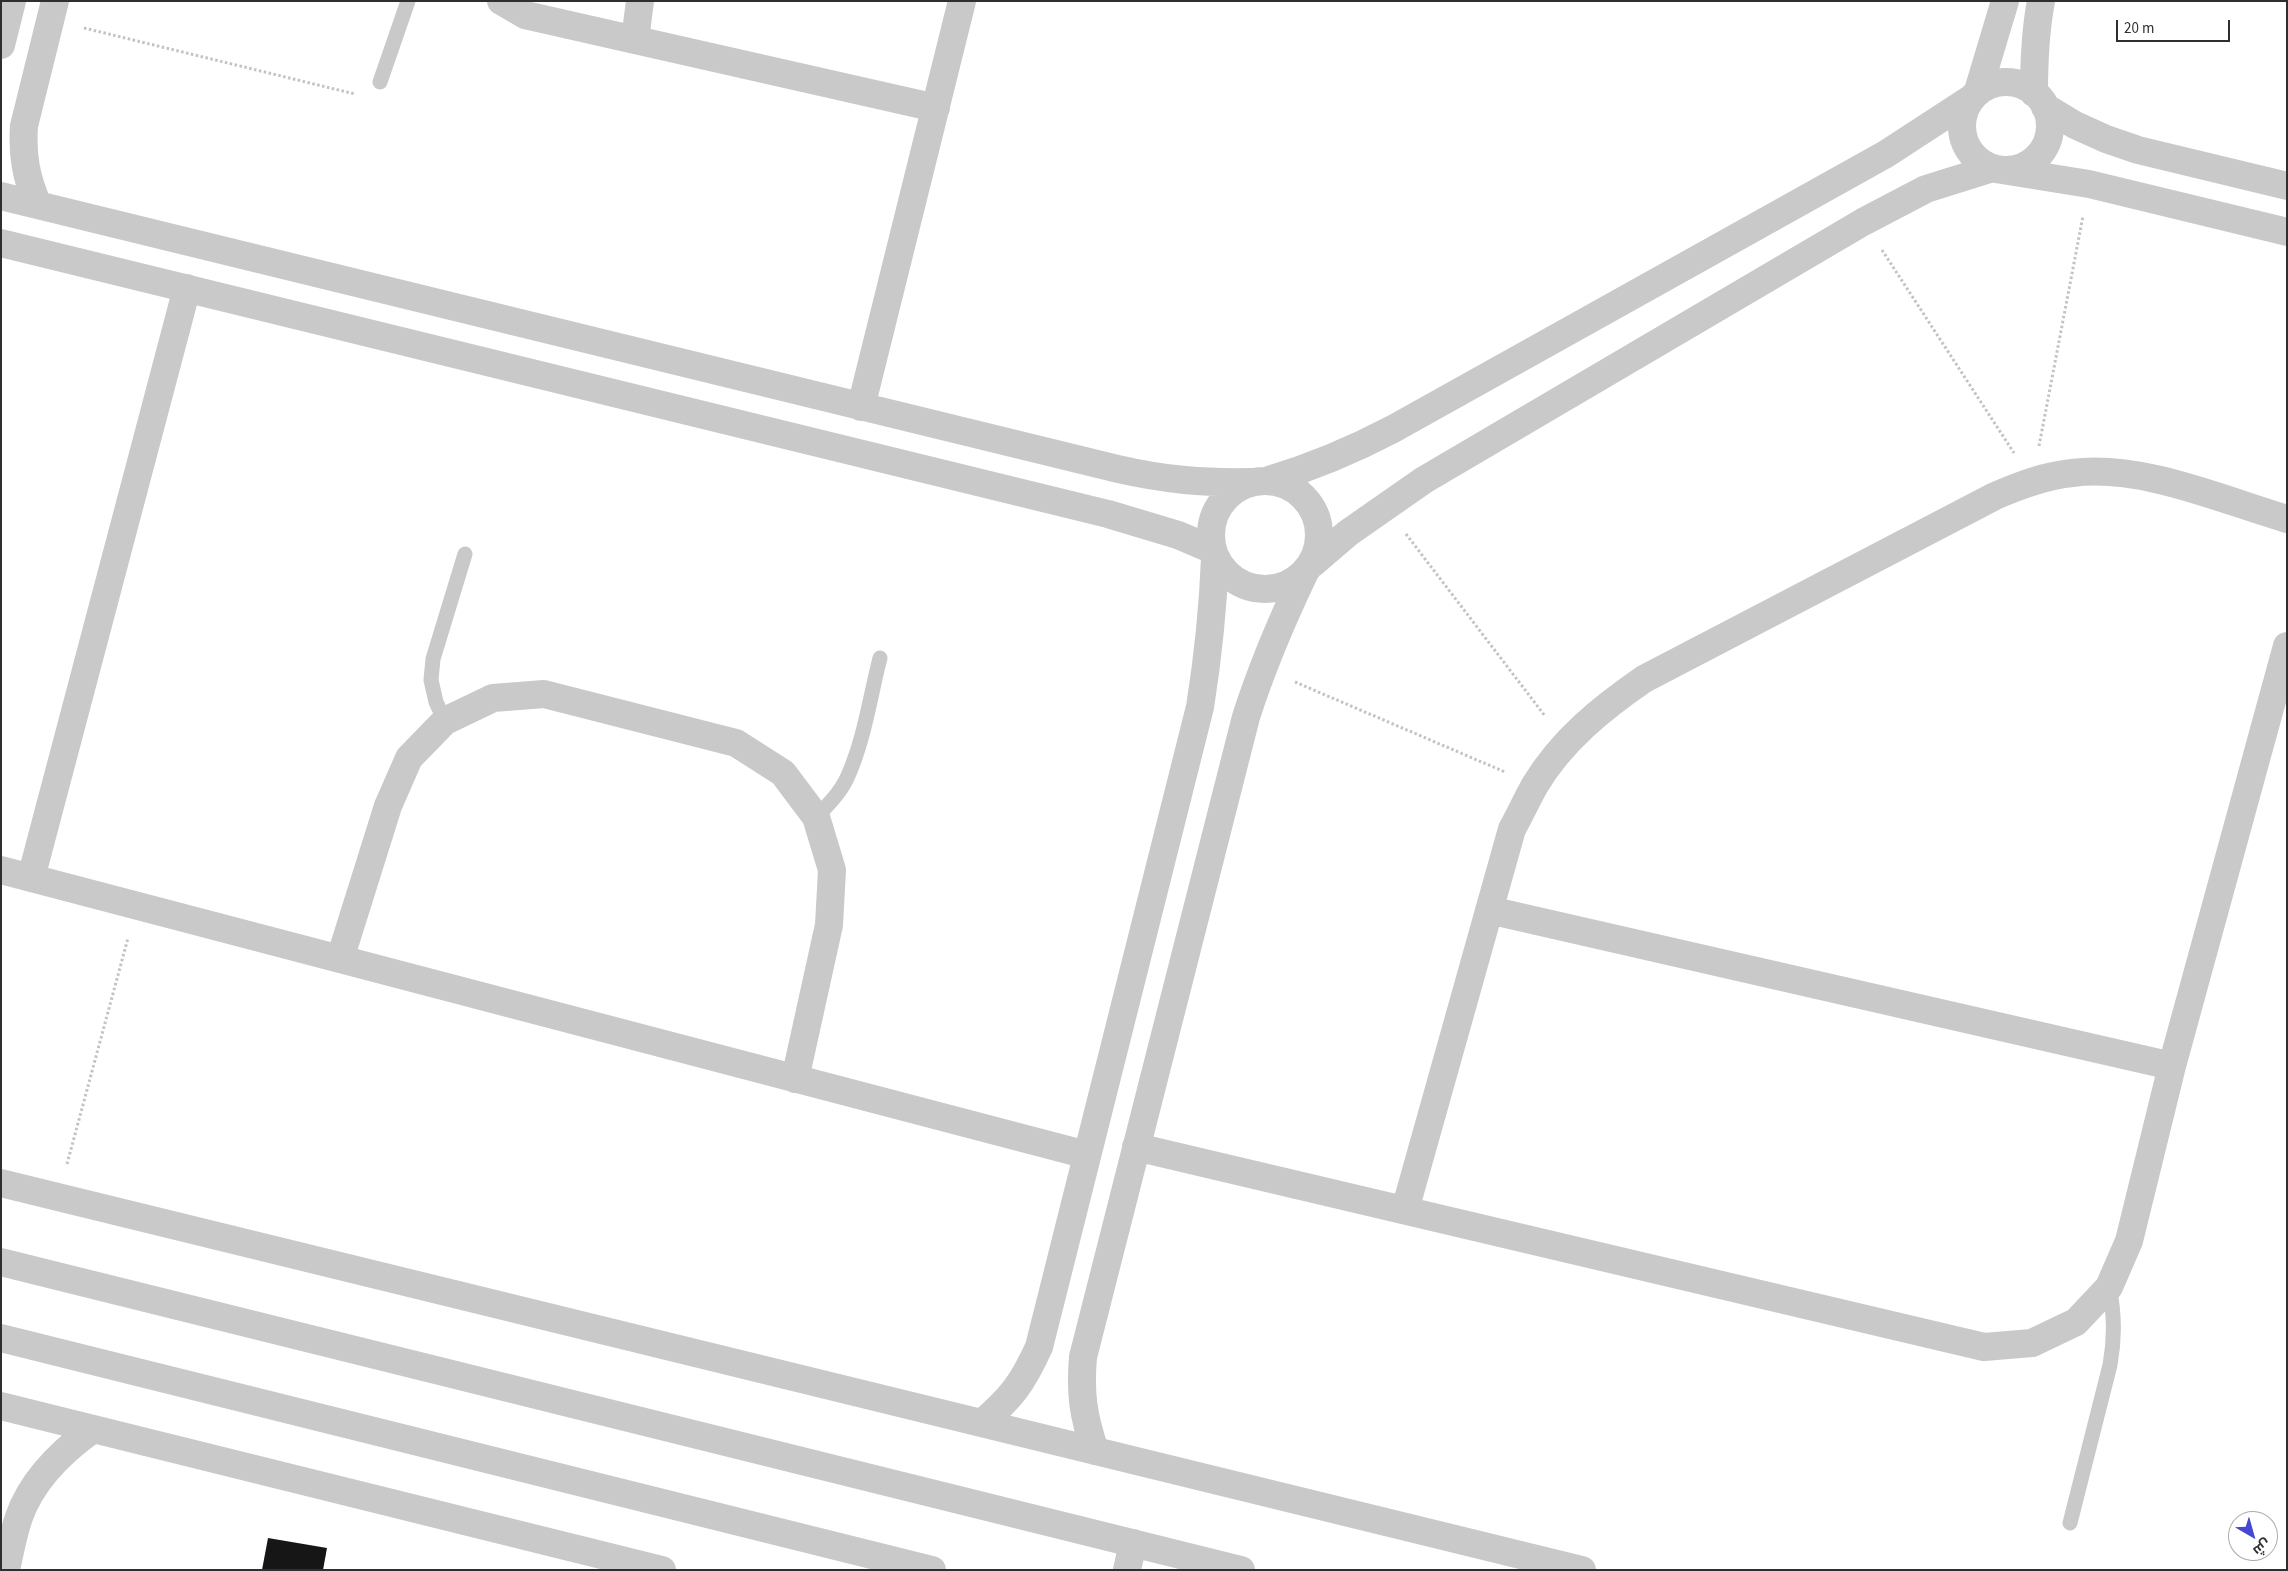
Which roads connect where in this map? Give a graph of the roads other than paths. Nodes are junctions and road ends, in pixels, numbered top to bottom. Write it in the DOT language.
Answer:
graph roads {
  1 [pos="12,1"];
  2 [pos="408,1"];
  3 [pos="501,1"];
  4 [pos="640,1"];
  5 [pos="962,1"];
  6 [pos="2005,1"];
  7 [pos="2041,1"];
  8 [pos="52,10"];
  9 [pos="634,40"];
  10 [pos="1,45"];
  11 [pos="380,82"];
  12 [pos="1975,95"];
  13 [pos="2040,100"];
  14 [pos="936,108"];
  15 [pos="1998,169"];
  16 [pos="2287,186"];
  17 [pos="1,196"];
  18 [pos="38,205"];
  19 [pos="2287,232"];
  20 [pos="1,243"];
  21 [pos="187,288"];
  22 [pos="861,406"];
  23 [pos="1261,481"];
  24 [pos="2287,519"];
  25 [pos="1213,553"];
  26 [pos="465,554"];
  27 [pos="1309,568"];
  28 [pos="2287,646"];
  29 [pos="880,658"];
  30 [pos="446,721"];
  31 [pos="816,817"];
  32 [pos="1,870"];
  33 [pos="31,878"];
  34 [pos="1489,910"];
  35 [pos="340,959"];
  36 [pos="2172,1066"];
  37 [pos="795,1079"];
  38 [pos="1136,1147"];
  39 [pos="1087,1155"];
  40 [pos="1,1183"];
  41 [pos="1405,1210"];
  42 [pos="1,1262"];
  43 [pos="2110,1287"];
  44 [pos="1,1338"];
  45 [pos="1,1406"];
  46 [pos="982,1423"];
  47 [pos="93,1429"];
  48 [pos="1095,1451"];
  49 [pos="2070,1523"];
  50 [pos="1133,1543"];
  51 [pos="846,1559"];
  52 [pos="6,1570"];
  53 [pos="662,1570"];
  54 [pos="932,1570"];
  55 [pos="1127,1570"];
  56 [pos="1241,1570"];
  57 [pos="1582,1570"];
  1 -- 10 [label="street"];
  2 -- 11 [label="lane"];
  3 -- 9 [label="street"];
  4 -- 9 [label="street"];
  5 -- 14 [label="street"];
  6 -- 12 [label="street"];
  7 -- 13 [label="street"];
  8 -- 18 [label="street"];
  9 -- 14 [label="street"];
  12 -- 13 [label="street"];
  12 -- 15 [label="street"];
  12 -- 23 [label="street"];
  13 -- 15 [label="street"];
  13 -- 16 [label="street"];
  14 -- 22 [label="street"];
  15 -- 19 [label="street"];
  15 -- 27 [label="street"];
  17 -- 18 [label="street"];
  18 -- 22 [label="street"];
  20 -- 21 [label="street"];
  21 -- 25 [label="street"];
  21 -- 33 [label="street"];
  22 -- 23 [label="street"];
  23 -- 25 [label="street"];
  23 -- 27 [label="street"];
  24 -- 34 [label="street"];
  25 -- 27 [label="street"];
  25 -- 39 [label="street"];
  26 -- 30 [label="lane"];
  27 -- 38 [label="street"];
  28 -- 36 [label="street"];
  29 -- 31 [label="lane"];
  30 -- 31 [label="street"];
  30 -- 35 [label="street"];
  31 -- 37 [label="street"];
  32 -- 33 [label="street"];
  33 -- 35 [label="street"];
  34 -- 36 [label="street"];
  34 -- 41 [label="street"];
  35 -- 37 [label="street"];
  36 -- 43 [label="street"];
  37 -- 39 [label="street"];
  38 -- 41 [label="street"];
  38 -- 48 [label="street"];
  39 -- 46 [label="street"];
  40 -- 46 [label="street"];
  41 -- 43 [label="street"];
  42 -- 50 [label="street"];
  43 -- 49 [label="lane"];
  44 -- 51 [label="street"];
  45 -- 47 [label="street"];
  46 -- 48 [label="street"];
  47 -- 52 [label="street"];
  47 -- 53 [label="street"];
  48 -- 57 [label="street"];
  50 -- 55 [label="street"];
  50 -- 56 [label="street"];
  51 -- 54 [label="street"];
}
